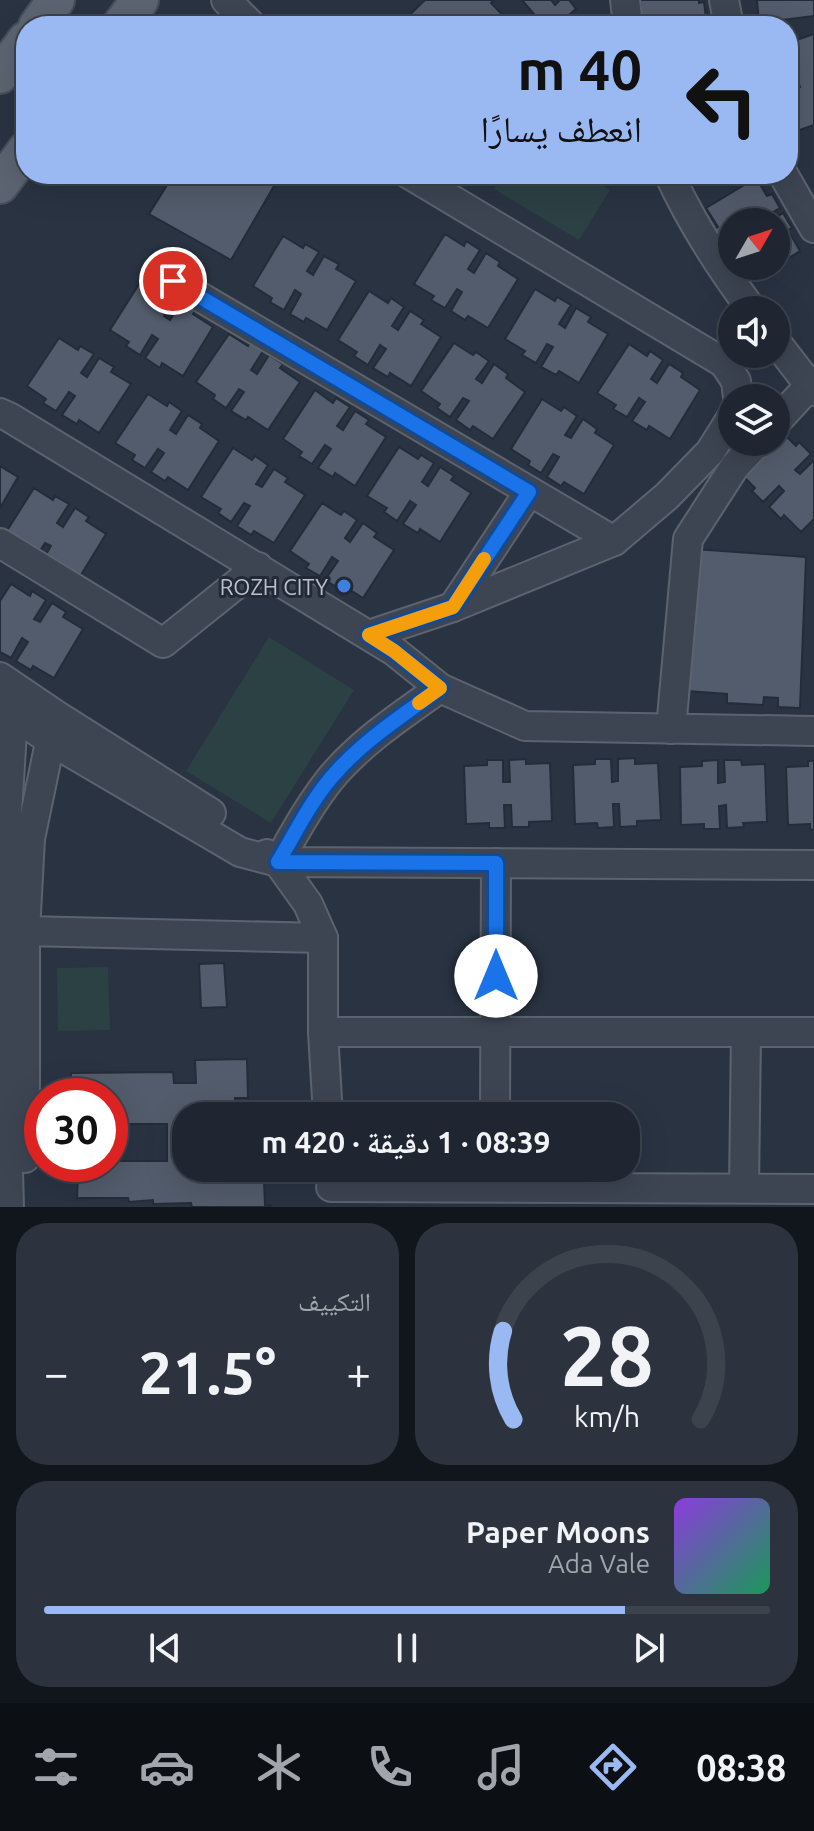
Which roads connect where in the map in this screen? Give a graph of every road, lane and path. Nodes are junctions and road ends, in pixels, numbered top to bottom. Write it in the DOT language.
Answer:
graph roads {
  1 [pos="226,0"];
  2 [pos="242,16"];
  3 [pos="16,53"];
  4 [pos="1,72"];
  5 [pos="426,184"];
  6 [pos="674,184"];
  7 [pos="789,184"];
  8 [pos="814,228"];
  9 [pos="173,281"];
  10 [pos="741,296"];
  11 [pos="790,359"];
  12 [pos="736,384"];
  13 [pos="812,386"];
  14 [pos="790,408"];
  15 [pos="3,413"];
  16 [pos="718,439"];
  17 [pos="745,456"];
  18 [pos="529,492"];
  19 [pos="614,541"];
  20 [pos="0,543"];
  21 [pos="258,567"];
  22 [pos="453,607"];
  23 [pos="369,635"];
  24 [pos="440,688"];
  25 [pos="8,697"];
  26 [pos="53,728"];
  27 [pos="671,729"];
  28 [pos="814,731"];
  29 [pos="278,862"];
  30 [pos="496,863"];
  31 [pos="814,865"];
  32 [pos="25,931"];
  33 [pos="323,938"];
  34 [pos="323,1032"];
  35 [pos="495,1032"];
  36 [pos="746,1032"];
  37 [pos="814,1032"];
  38 [pos="327,1102"];
  39 [pos="495,1102"];
  40 [pos="331,1187"];
  41 [pos="494,1188"];
  42 [pos="744,1188"];
  43 [pos="814,1189"];
  44 [pos="9,1207"];
  45 [pos="28,1207"];
  1 -- 2 [label="street"];
  3 -- 4 [label="main road"];
  5 -- 12 [label="street"];
  6 -- 10 [label="street"];
  7 -- 8 [label="street"];
  9 -- 18 [label="street"];
  11 -- 13 [label="street"];
  13 -- 14 [label="street"];
  15 -- 21 [label="street"];
  16 -- 19 [label="street"];
  17 -- 27 [label="street"];
  18 -- 19 [label="street"];
  18 -- 22 [label="street"];
  19 -- 22 [label="street"];
  20 -- 21 [label="street"];
  21 -- 23 [label="street"];
  22 -- 23 [label="street"];
  23 -- 24 [label="street"];
  24 -- 27 [label="street"];
  24 -- 29 [label="street"];
  25 -- 26 [label="street"];
  25 -- 44 [label="street"];
  26 -- 29 [label="street"];
  26 -- 32 [label="street"];
  27 -- 28 [label="street"];
  29 -- 30 [label="street"];
  29 -- 33 [label="street"];
  30 -- 31 [label="street"];
  30 -- 35 [label="street"];
  32 -- 33 [label="street"];
  32 -- 45 [label="street"];
  33 -- 34 [label="street"];
  34 -- 35 [label="street"];
  34 -- 38 [label="street"];
  35 -- 36 [label="street"];
  35 -- 39 [label="street"];
  36 -- 37 [label="street"];
  36 -- 42 [label="street"];
  40 -- 41 [label="street"];
  41 -- 42 [label="street"];
  42 -- 43 [label="street"];
}
